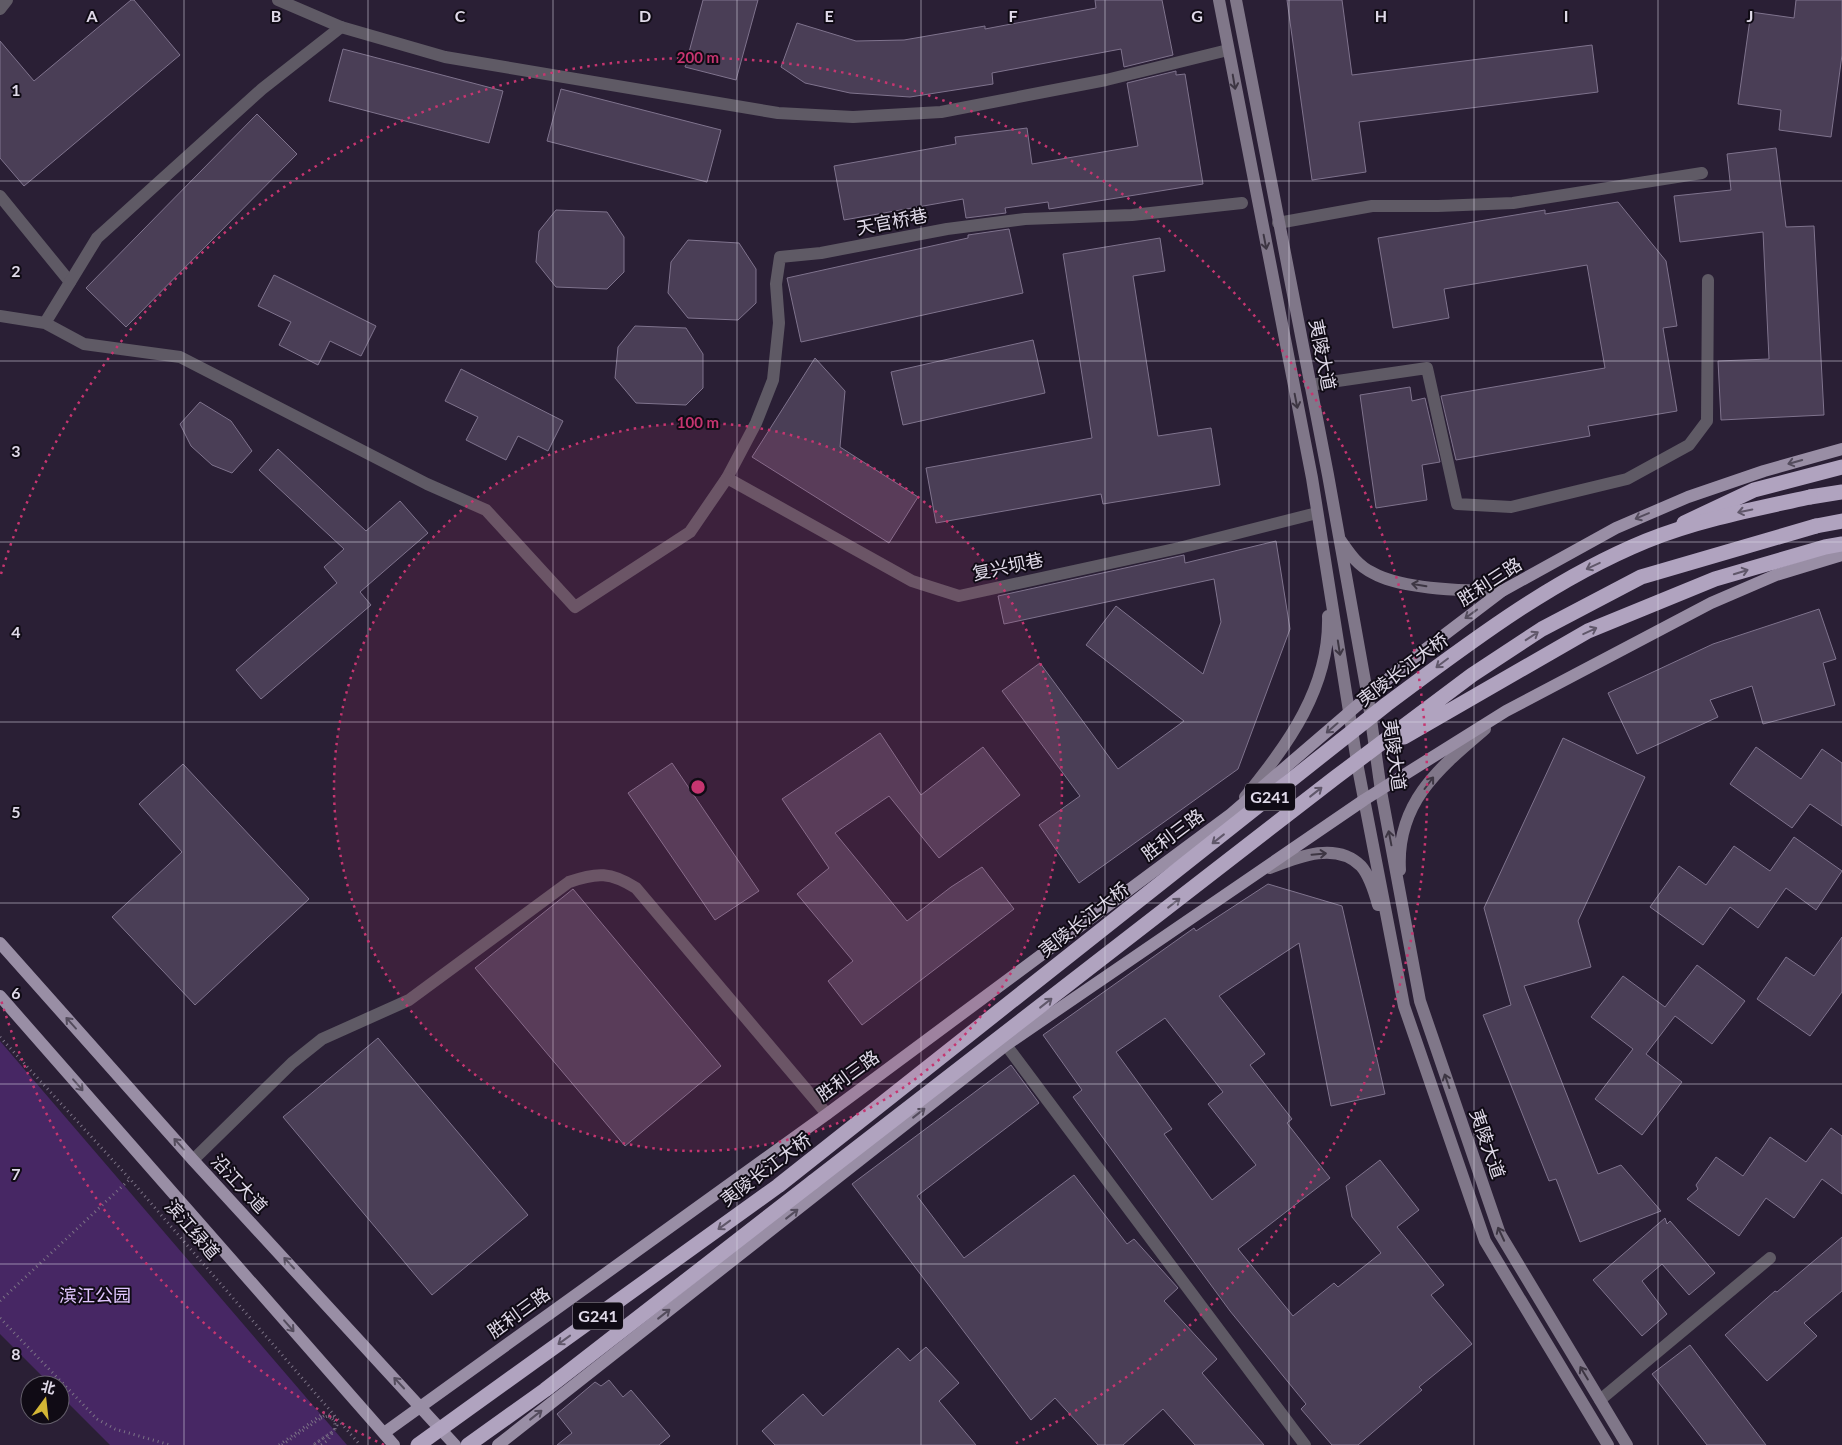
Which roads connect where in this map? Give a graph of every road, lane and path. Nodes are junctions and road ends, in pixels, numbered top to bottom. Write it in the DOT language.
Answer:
graph roads {
  1 [pos="7,0"];
  2 [pos="278,0"];
  3 [pos="1219,0"];
  4 [pos="1236,0"];
  5 [pos="0,9"];
  6 [pos="341,27"];
  7 [pos="1228,50"];
  8 [pos="1702,173"];
  9 [pos="0,196"];
  10 [pos="1242,203"];
  11 [pos="1278,223"];
  12 [pos="1708,280"];
  13 [pos="70,282"];
  14 [pos="0,316"];
  15 [pos="45,323"];
  16 [pos="1310,385"];
  17 [pos="1842,449"];
  18 [pos="1842,467"];
  19 [pos="727,478"];
  20 [pos="1842,492"];
  21 [pos="1317,514"];
  22 [pos="1842,521"];
  23 [pos="1338,536"];
  24 [pos="1647,541"];
  25 [pos="1842,544"];
  26 [pos="1842,555"];
  27 [pos="1326,568"];
  28 [pos="1502,591"];
  29 [pos="1368,698"];
  30 [pos="1506,711"];
  31 [pos="1349,713"];
  32 [pos="1336,777"];
  33 [pos="1381,791"];
  34 [pos="1364,800"];
  35 [pos="1231,814"];
  36 [pos="1256,873"];
  37 [pos="1403,912"];
  38 [pos="1391,941"];
  39 [pos="0,943"];
  40 [pos="0,996"];
  41 [pos="0,1037"];
  42 [pos="1006,1045"];
  43 [pos="827,1114"];
  44 [pos="193,1160"];
  45 [pos="130,1179"];
  46 [pos="1770,1258"];
  47 [pos="0,1301"];
  48 [pos="0,1318"];
  49 [pos="1600,1400"];
  50 [pos="420,1406"];
  51 [pos="366,1412"];
  52 [pos="343,1426"];
  53 [pos="384,1433"];
  54 [pos="170,1445"];
  55 [pos="281,1445"];
  56 [pos="314,1445"];
  57 [pos="321,1445"];
  58 [pos="360,1445"];
  59 [pos="394,1445"];
  60 [pos="418,1445"];
  61 [pos="455,1445"];
  62 [pos="468,1445"];
  63 [pos="498,1445"];
  64 [pos="1306,1445"];
  65 [pos="1608,1445"];
  66 [pos="1627,1445"];
  1 -- 5 [label="street"];
  2 -- 6 [label="street"];
  3 -- 7 [label="main road, 夷陵大道"];
  4 -- 11 [label="main road, 夷陵大道"];
  6 -- 7 [label="street"];
  6 -- 13 [label="street"];
  7 -- 21 [label="main road, 夷陵大道, one-way"];
  8 -- 11 [label="street"];
  9 -- 13 [label="street"];
  10 -- 19 [label="street, 天官桥巷"];
  11 -- 16 [label="main road, 夷陵大道"];
  12 -- 16 [label="street"];
  13 -- 15 [label="street"];
  14 -- 15 [label="street"];
  15 -- 19 [label="street"];
  16 -- 23 [label="main road, 夷陵大道"];
  17 -- 28 [label="main road, 胜利三路, one-way"];
  18 -- 24 [label="highway, bridge"];
  19 -- 21 [label="street, 复兴坝巷"];
  20 -- 24 [label="highway, 夷陵长江大桥 / G241, one-way, bridge"];
  21 -- 27 [label="main road, 夷陵大道"];
  32 -- 22 [label="highway, G241, one-way, bridge"];
  28 -- 23 [label="main road, one-way"];
  23 -- 29 [label="main road, 夷陵大道"];
  24 -- 60 [label="highway, 夷陵长江大桥 / G241, one-way, bridge"];
  32 -- 25 [label="highway, one-way, bridge"];
  26 -- 30 [label="main road"];
  27 -- 31 [label="main road, 夷陵大道, one-way"];
  27 -- 35 [label="main road"];
  28 -- 29 [label="main road, 胜利三路, one-way"];
  29 -- 31 [label="main road, 胜利三路"];
  29 -- 33 [label="main road, 夷陵大道"];
  30 -- 33 [label="main road"];
  37 -- 30 [label="main road, one-way"];
  31 -- 34 [label="main road, 夷陵大道"];
  31 -- 35 [label="main road, 胜利三路, one-way"];
  62 -- 32 [label="highway, G241, one-way, bridge"];
  33 -- 34 [label="main road"];
  37 -- 33 [label="main road, 夷陵大道, one-way"];
  34 -- 36 [label="main road"];
  34 -- 38 [label="main road, 夷陵大道"];
  35 -- 43 [label="main road, 胜利三路"];
  36 -- 38 [label="main road, one-way"];
  36 -- 42 [label="main road"];
  49 -- 37 [label="main road, 夷陵大道, one-way"];
  38 -- 65 [label="main road, 夷陵大道"];
  44 -- 39 [label="main road, 沿江大道, one-way"];
  40 -- 51 [label="main road, one-way"];
  41 -- 45 [label="path, 滨江绿道"];
  63 -- 42 [label="main road, one-way"];
  42 -- 64 [label="street"];
  43 -- 44 [label="street"];
  43 -- 50 [label="main road, 胜利三路"];
  50 -- 44 [label="main road, 沿江大道, one-way"];
  45 -- 47 [label="path"];
  45 -- 52 [label="path, 滨江绿道"];
  46 -- 49 [label="street"];
  48 -- 54 [label="path"];
  49 -- 66 [label="main road, 夷陵大道"];
  50 -- 53 [label="main road, 胜利三路"];
  50 -- 61 [label="main road, 沿江大道"];
  51 -- 52 [label="path"];
  51 -- 53 [label="main road"];
  52 -- 56 [label="path"];
  52 -- 58 [label="path, 滨江绿道"];
  53 -- 59 [label="main road"];
  55 -- 56 [label="path, bridge"];
  55 -- 57 [label="path, bridge"];
}
